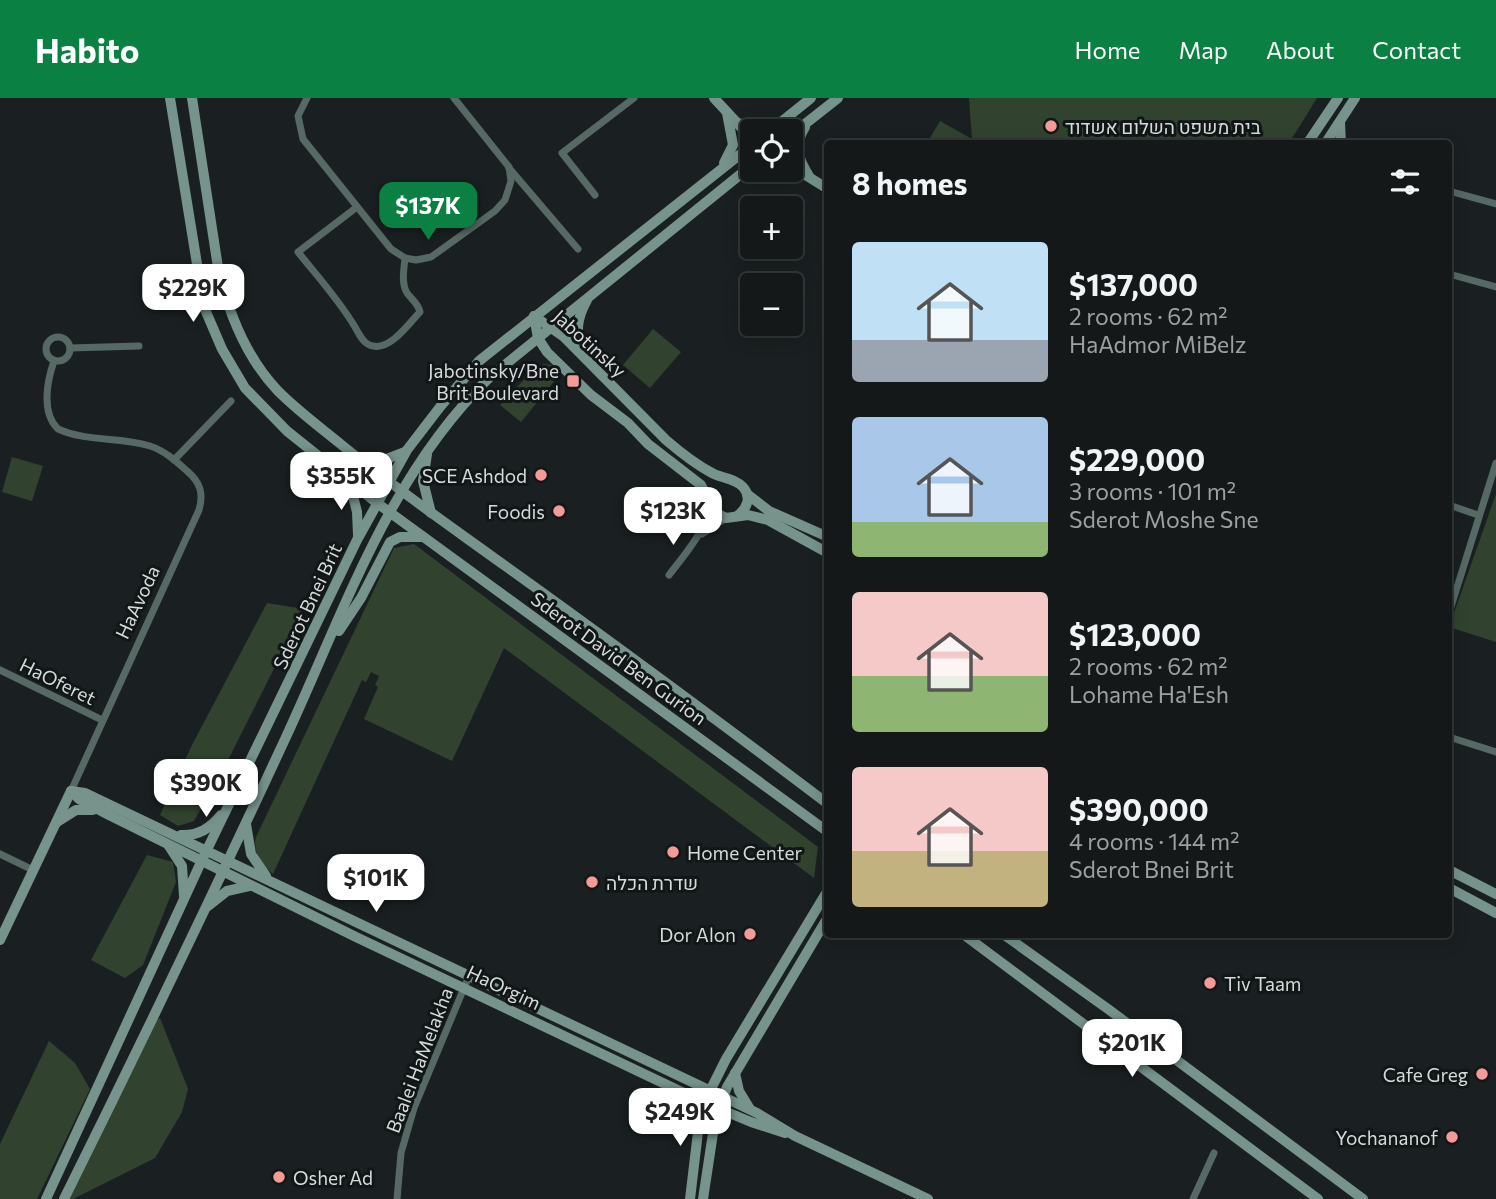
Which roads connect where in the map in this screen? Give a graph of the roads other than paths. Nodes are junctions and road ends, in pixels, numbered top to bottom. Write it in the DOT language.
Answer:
graph roads {
  1 [pos="170,98"];
  2 [pos="192,98"];
  3 [pos="307,98"];
  4 [pos="454,98"];
  5 [pos="634,98"];
  6 [pos="714,98"];
  7 [pos="811,98"];
  8 [pos="838,98"];
  9 [pos="1338,98"];
  10 [pos="1354,98"];
  11 [pos="727,113"];
  12 [pos="785,119"];
  13 [pos="1340,120"];
  14 [pos="808,122"];
  15 [pos="735,123"];
  16 [pos="740,123"];
  17 [pos="803,126"];
  18 [pos="740,128"];
  19 [pos="1310,140"];
  20 [pos="1328,140"];
  21 [pos="1340,140"];
  22 [pos="740,154"];
  23 [pos="509,167"];
  24 [pos="721,167"];
  25 [pos="803,173"];
  26 [pos="740,176"];
  27 [pos="809,176"];
  28 [pos="824,185"];
  29 [pos="1452,192"];
  30 [pos="595,195"];
  31 [pos="1496,204"];
  32 [pos="356,207"];
  33 [pos="578,249"];
  34 [pos="405,258"];
  35 [pos="1452,275"];
  36 [pos="1496,288"];
  37 [pos="589,297"];
  38 [pos="534,316"];
  39 [pos="550,327"];
  40 [pos="537,338"];
  41 [pos="139,346"];
  42 [pos="70,348"];
  43 [pos="54,361"];
  44 [pos="589,363"];
  45 [pos="231,401"];
  46 [pos="407,450"];
  47 [pos="428,450"];
  48 [pos="174,460"];
  49 [pos="362,461"];
  50 [pos="1496,463"];
  51 [pos="349,480"];
  52 [pos="727,480"];
  53 [pos="388,481"];
  54 [pos="402,491"];
  55 [pos="747,494"];
  56 [pos="710,502"];
  57 [pos="377,503"];
  58 [pos="1452,506"];
  59 [pos="390,512"];
  60 [pos="432,513"];
  61 [pos="1478,515"];
  62 [pos="732,517"];
  63 [pos="824,535"];
  64 [pos="423,537"];
  65 [pos="698,537"];
  66 [pos="357,540"];
  67 [pos="824,551"];
  68 [pos="669,575"];
  69 [pos="1452,604"];
  70 [pos="329,644"];
  71 [pos="0,670"];
  72 [pos="102,720"];
  73 [pos="1452,738"];
  74 [pos="1496,752"];
  75 [pos="71,791"];
  76 [pos="824,800"];
  77 [pos="232,802"];
  78 [pos="109,815"];
  79 [pos="246,823"];
  80 [pos="55,824"];
  81 [pos="824,830"];
  82 [pos="165,835"];
  83 [pos="0,854"];
  84 [pos="205,855"];
  85 [pos="228,860"];
  86 [pos="33,870"];
  87 [pos="222,871"];
  88 [pos="1452,872"];
  89 [pos="270,881"];
  90 [pos="252,886"];
  91 [pos="1452,890"];
  92 [pos="1496,894"];
  93 [pos="824,897"];
  94 [pos="184,899"];
  95 [pos="204,911"];
  96 [pos="1496,913"];
  97 [pos="824,924"];
  98 [pos="968,938"];
  99 [pos="1009,938"];
  100 [pos="0,940"];
  101 [pos="469,976"];
  102 [pos="464,988"];
  103 [pos="719,1071"];
  104 [pos="735,1072"];
  105 [pos="688,1080"];
  106 [pos="710,1091"];
  107 [pos="705,1103"];
  108 [pos="720,1103"];
  109 [pos="752,1111"];
  110 [pos="794,1136"];
  111 [pos="1214,1153"];
  112 [pos="911,1195"];
  113 [pos="46,1199"];
  114 [pos="64,1199"];
  115 [pos="397,1199"];
  116 [pos="690,1199"];
  117 [pos="703,1199"];
  118 [pos="928,1199"];
  119 [pos="1193,1199"];
  120 [pos="1318,1199"];
  121 [pos="1363,1199"];
  1 -- 51 [label="main road, Sderot David Ben Gurion"];
  2 -- 49 [label="main road, Sderot David Ben Gurion"];
  3 -- 32 [label="street"];
  4 -- 23 [label="street"];
  5 -- 30 [label="street"];
  6 -- 11 [label="main road"];
  7 -- 12 [label="main road"];
  8 -- 14 [label="main road"];
  9 -- 19 [label="main road"];
  10 -- 13 [label="main road"];
  11 -- 15 [label="main road"];
  11 -- 24 [label="main road"];
  13 -- 20 [label="main road"];
  13 -- 21 [label="main road"];
  14 -- 17 [label="main road"];
  14 -- 27 [label="main road"];
  15 -- 16 [label="main road"];
  15 -- 18 [label="main road"];
  22 -- 24 [label="main road, Sderot Bnei Brit"];
  23 -- 33 [label="street"];
  23 -- 34 [label="street"];
  24 -- 38 [label="main road, Sderot Bnei Brit"];
  25 -- 27 [label="main road"];
  26 -- 37 [label="main road, Sderot Bnei Brit"];
  27 -- 28 [label="main road"];
  29 -- 31 [label="street"];
  32 -- 34 [label="street"];
  32 -- 34 [label="street"];
  35 -- 36 [label="street"];
  37 -- 39 [label="main road, Sderot Bnei Brit"];
  37 -- 44 [label="main road"];
  38 -- 39 [label="main road, Jabotinsky"];
  38 -- 40 [label="main road, Jabotinsky"];
  38 -- 46 [label="main road, Sderot Bnei Brit"];
  39 -- 40 [label="main road, Sderot Bnei Brit"];
  39 -- 44 [label="main road, Jabotinsky"];
  40 -- 47 [label="main road, Sderot Bnei Brit"];
  40 -- 56 [label="main road, Jabotinsky"];
  41 -- 42 [label="street"];
  42 -- 43 [label="street"];
  42 -- 43 [label="street, HaAvoda"];
  43 -- 48 [label="street, HaAvoda"];
  44 -- 52 [label="main road, Jabotinsky"];
  45 -- 48 [label="street"];
  46 -- 49 [label="main road"];
  46 -- 53 [label="main road, Sderot Bnei Brit"];
  47 -- 54 [label="main road, Sderot Bnei Brit"];
  47 -- 60 [label="main road"];
  48 -- 72 [label="street, HaAvoda"];
  49 -- 53 [label="main road, Sderot David Ben Gurion"];
  50 -- 61 [label="street"];
  51 -- 57 [label="main road, Sderot David Ben Gurion"];
  51 -- 66 [label="main road"];
  52 -- 55 [label="main road"];
  52 -- 56 [label="main road"];
  53 -- 54 [label="main road, Sderot David Ben Gurion"];
  53 -- 57 [label="main road, Sderot Bnei Brit"];
  54 -- 59 [label="main road, Sderot Bnei Brit"];
  54 -- 60 [label="main road, Sderot David Ben Gurion"];
  55 -- 62 [label="main road"];
  55 -- 63 [label="main road"];
  56 -- 62 [label="main road"];
  56 -- 65 [label="street"];
  57 -- 59 [label="main road, Sderot David Ben Gurion"];
  57 -- 66 [label="main road, Sderot Bnei Brit"];
  58 -- 61 [label="street"];
  59 -- 64 [label="main road, Sderot David Ben Gurion"];
  59 -- 70 [label="main road, Sderot Bnei Brit"];
  60 -- 76 [label="main road, Sderot David Ben Gurion"];
  61 -- 69 [label="street"];
  62 -- 65 [label="street"];
  62 -- 67 [label="main road"];
  64 -- 70 [label="main road"];
  64 -- 81 [label="main road, Sderot David Ben Gurion"];
  65 -- 68 [label="street"];
  66 -- 77 [label="main road, Sderot Bnei Brit"];
  70 -- 79 [label="main road, Sderot Bnei Brit"];
  71 -- 72 [label="street, HaOferet"];
  72 -- 75 [label="street, HaAvoda"];
  73 -- 74 [label="street"];
  75 -- 78 [label="main road"];
  75 -- 80 [label="main road, HaAvoda"];
  75 -- 82 [label="main road"];
  77 -- 82 [label="main road"];
  77 -- 84 [label="main road, Sderot Bnei Brit"];
  78 -- 80 [label="main road"];
  78 -- 82 [label="main road"];
  79 -- 85 [label="main road, Sderot Bnei Brit"];
  79 -- 89 [label="main road"];
  80 -- 86 [label="main road, HaAvoda"];
  82 -- 84 [label="main road"];
  82 -- 94 [label="main road"];
  83 -- 86 [label="street"];
  84 -- 85 [label="main road, HaOrgim"];
  84 -- 87 [label="main road, HaOrgim"];
  84 -- 94 [label="main road, Sderot Bnei Brit"];
  85 -- 87 [label="main road, Sderot Bnei Brit"];
  85 -- 89 [label="main road, HaOrgim"];
  86 -- 100 [label="main road, HaAvoda"];
  87 -- 90 [label="main road, HaOrgim"];
  87 -- 95 [label="main road, Sderot Bnei Brit"];
  88 -- 92 [label="main road"];
  89 -- 101 [label="main road, HaOrgim"];
  90 -- 95 [label="main road"];
  90 -- 102 [label="main road, HaOrgim"];
  91 -- 96 [label="main road"];
  93 -- 103 [label="main road"];
  94 -- 113 [label="main road, Sderot Bnei Brit"];
  95 -- 114 [label="main road, Sderot Bnei Brit"];
  97 -- 104 [label="main road"];
  98 -- 120 [label="main road"];
  99 -- 121 [label="main road"];
  101 -- 102 [label="street, Baalei HaMelakha"];
  101 -- 105 [label="main road, HaOrgim"];
  102 -- 107 [label="main road, HaOrgim"];
  102 -- 115 [label="street, Baalei HaMelakha"];
  103 -- 105 [label="main road"];
  103 -- 106 [label="main road"];
  104 -- 108 [label="main road"];
  104 -- 109 [label="main road"];
  105 -- 106 [label="main road, HaOrgim"];
  106 -- 107 [label="main road"];
  106 -- 108 [label="main road, HaOrgim"];
  107 -- 108 [label="main road, HaOrgim"];
  107 -- 116 [label="main road"];
  108 -- 109 [label="main road, HaOrgim"];
  108 -- 110 [label="main road, HaOrgim"];
  108 -- 117 [label="main road"];
  109 -- 110 [label="main road, HaOrgim"];
  110 -- 112 [label="main road, HaOrgim"];
  111 -- 119 [label="street"];
  112 -- 118 [label="main road, HaOrgim"];
}
